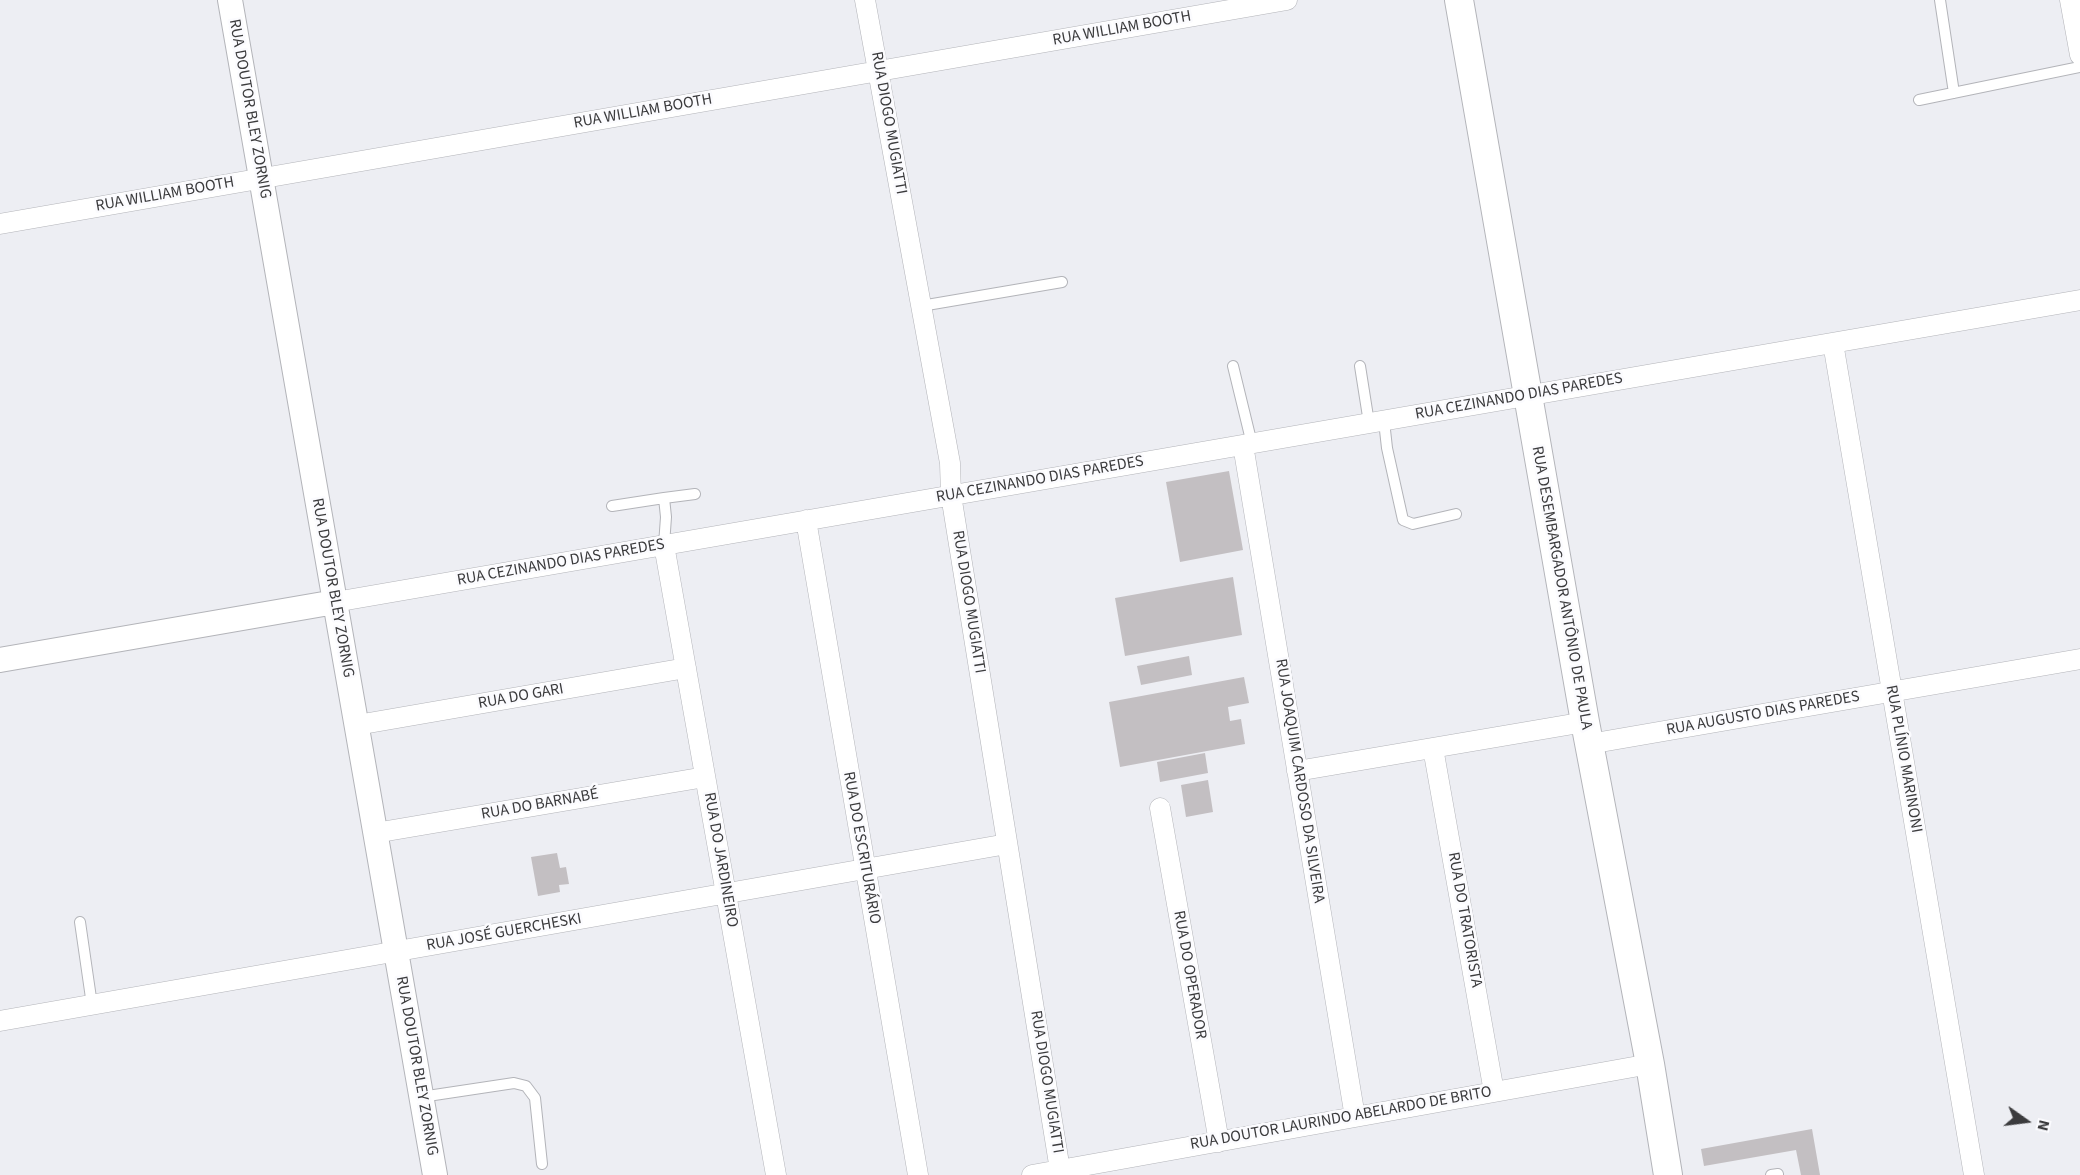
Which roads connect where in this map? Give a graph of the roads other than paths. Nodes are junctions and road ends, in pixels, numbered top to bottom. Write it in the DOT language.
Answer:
graph roads {
  1 [pos="230,0"];
  2 [pos="865,0"];
  3 [pos="1287,0"];
  4 [pos="1459,0"];
  5 [pos="1940,0"];
  6 [pos="2070,0"];
  7 [pos="2080,55"];
  8 [pos="2080,67"];
  9 [pos="878,71"];
  10 [pos="1954,93"];
  11 [pos="1919,100"];
  12 [pos="261,179"];
  13 [pos="0,224"];
  14 [pos="1062,282"];
  15 [pos="2080,300"];
  16 [pos="921,306"];
  17 [pos="1833,343"];
  18 [pos="1233,366"];
  19 [pos="1360,366"];
  20 [pos="1528,396"];
  21 [pos="1376,422"];
  22 [pos="1247,444"];
  23 [pos="695,494"];
  24 [pos="951,495"];
  25 [pos="664,498"];
  26 [pos="612,506"];
  27 [pos="1456,514"];
  28 [pos="806,520"];
  29 [pos="664,545"];
  30 [pos="335,602"];
  31 [pos="2080,659"];
  32 [pos="0,660"];
  33 [pos="686,668"];
  34 [pos="1892,692"];
  35 [pos="357,725"];
  36 [pos="1587,733"];
  37 [pos="1433,748"];
  38 [pos="1297,771"];
  39 [pos="705,777"];
  40 [pos="1160,808"];
  41 [pos="375,833"];
  42 [pos="1007,844"];
  43 [pos="864,869"];
  44 [pos="725,893"];
  45 [pos="80,922"];
  46 [pos="396,952"];
  47 [pos="92,1005"];
  48 [pos="0,1022"];
  49 [pos="1650,1064"];
  50 [pos="1494,1092"];
  51 [pos="421,1096"];
  52 [pos="1355,1117"];
  53 [pos="1219,1142"];
  54 [pos="542,1164"];
  55 [pos="1048,1173"];
  56 [pos="435,1175"];
  57 [pos="776,1175"];
  58 [pos="918,1175"];
  59 [pos="1668,1175"];
  60 [pos="1974,1175"];
  1 -- 12 [label="street, RUA DOUTOR BLEY ZORNIG"];
  2 -- 9 [label="street, RUA DIOGO MUGIATTI"];
  3 -- 9 [label="street, RUA WILLIAM BOOTH"];
  4 -- 20 [label="main road, RUA DESEMBARGADOR ANTÔNIO DE PAULA"];
  5 -- 10 [label="lane"];
  6 -- 7 [label="street"];
  8 -- 10 [label="lane"];
  9 -- 12 [label="street, RUA WILLIAM BOOTH"];
  9 -- 16 [label="street, RUA DIOGO MUGIATTI"];
  10 -- 11 [label="lane"];
  12 -- 13 [label="street, RUA WILLIAM BOOTH"];
  12 -- 30 [label="street, RUA DOUTOR BLEY ZORNIG"];
  14 -- 16 [label="lane"];
  15 -- 17 [label="street, RUA CEZINANDO DIAS PAREDES"];
  16 -- 24 [label="street, RUA DIOGO MUGIATTI"];
  17 -- 20 [label="street, RUA CEZINANDO DIAS PAREDES"];
  17 -- 34 [label="street, RUA PLÍNIO MARINONI"];
  18 -- 22 [label="lane"];
  19 -- 21 [label="lane"];
  20 -- 21 [label="street, RUA CEZINANDO DIAS PAREDES"];
  20 -- 36 [label="main road, RUA DESEMBARGADOR ANTÔNIO DE PAULA"];
  21 -- 22 [label="street, RUA CEZINANDO DIAS PAREDES"];
  21 -- 27 [label="lane"];
  22 -- 24 [label="street, RUA CEZINANDO DIAS PAREDES"];
  22 -- 38 [label="street, RUA JOAQUIM CARDOSO DA SILVEIRA"];
  23 -- 25 [label="lane"];
  24 -- 28 [label="street, RUA CEZINANDO DIAS PAREDES"];
  24 -- 42 [label="street, RUA DIOGO MUGIATTI"];
  25 -- 26 [label="lane"];
  25 -- 29 [label="lane"];
  28 -- 29 [label="street, RUA CEZINANDO DIAS PAREDES"];
  28 -- 43 [label="street, RUA DO ESCRITURÁRIO"];
  29 -- 30 [label="street, RUA CEZINANDO DIAS PAREDES"];
  29 -- 33 [label="street, RUA DO JARDINEIRO"];
  30 -- 32 [label="street, RUA CEZINANDO DIAS PAREDES"];
  30 -- 35 [label="street, RUA DOUTOR BLEY ZORNIG"];
  31 -- 34 [label="street, RUA AUGUSTO DIAS PAREDES"];
  33 -- 35 [label="street, RUA DO GARI"];
  33 -- 39 [label="street, RUA DO JARDINEIRO"];
  34 -- 36 [label="street, RUA AUGUSTO DIAS PAREDES"];
  34 -- 60 [label="street, RUA PLÍNIO MARINONI"];
  35 -- 41 [label="street, RUA DOUTOR BLEY ZORNIG"];
  36 -- 37 [label="street, RUA AUGUSTO DIAS PAREDES"];
  36 -- 49 [label="main road, RUA DESEMBARGADOR ANTÔNIO DE PAULA"];
  37 -- 38 [label="street, RUA AUGUSTO DIAS PAREDES"];
  37 -- 50 [label="street, RUA DO TRATORISTA"];
  38 -- 52 [label="street, RUA JOAQUIM CARDOSO DA SILVEIRA"];
  39 -- 41 [label="street, RUA DO BARNABÉ"];
  39 -- 44 [label="street, RUA DO JARDINEIRO"];
  40 -- 53 [label="street, RUA DO OPERADOR"];
  41 -- 46 [label="street, RUA DOUTOR BLEY ZORNIG"];
  42 -- 43 [label="street, RUA JOSÉ GUERCHESKI"];
  42 -- 55 [label="street, RUA DIOGO MUGIATTI"];
  43 -- 44 [label="street, RUA JOSÉ GUERCHESKI"];
  43 -- 58 [label="street, RUA DO ESCRITURÁRIO"];
  44 -- 46 [label="street, RUA JOSÉ GUERCHESKI"];
  44 -- 57 [label="street, RUA DO JARDINEIRO"];
  45 -- 47 [label="lane"];
  46 -- 47 [label="street, RUA JOSÉ GUERCHESKI"];
  46 -- 51 [label="street, RUA DOUTOR BLEY ZORNIG"];
  47 -- 48 [label="street, RUA JOSÉ GUERCHESKI"];
  49 -- 50 [label="street, RUA DOUTOR LAURINDO ABELARDO DE BRITO"];
  49 -- 59 [label="main road, RUA DESEMBARGADOR ANTÔNIO DE PAULA"];
  50 -- 52 [label="street, RUA DOUTOR LAURINDO ABELARDO DE BRITO"];
  51 -- 54 [label="lane"];
  51 -- 56 [label="street, RUA DOUTOR BLEY ZORNIG"];
  52 -- 53 [label="street, RUA DOUTOR LAURINDO ABELARDO DE BRITO"];
  53 -- 55 [label="street, RUA DOUTOR LAURINDO ABELARDO DE BRITO"];
}
